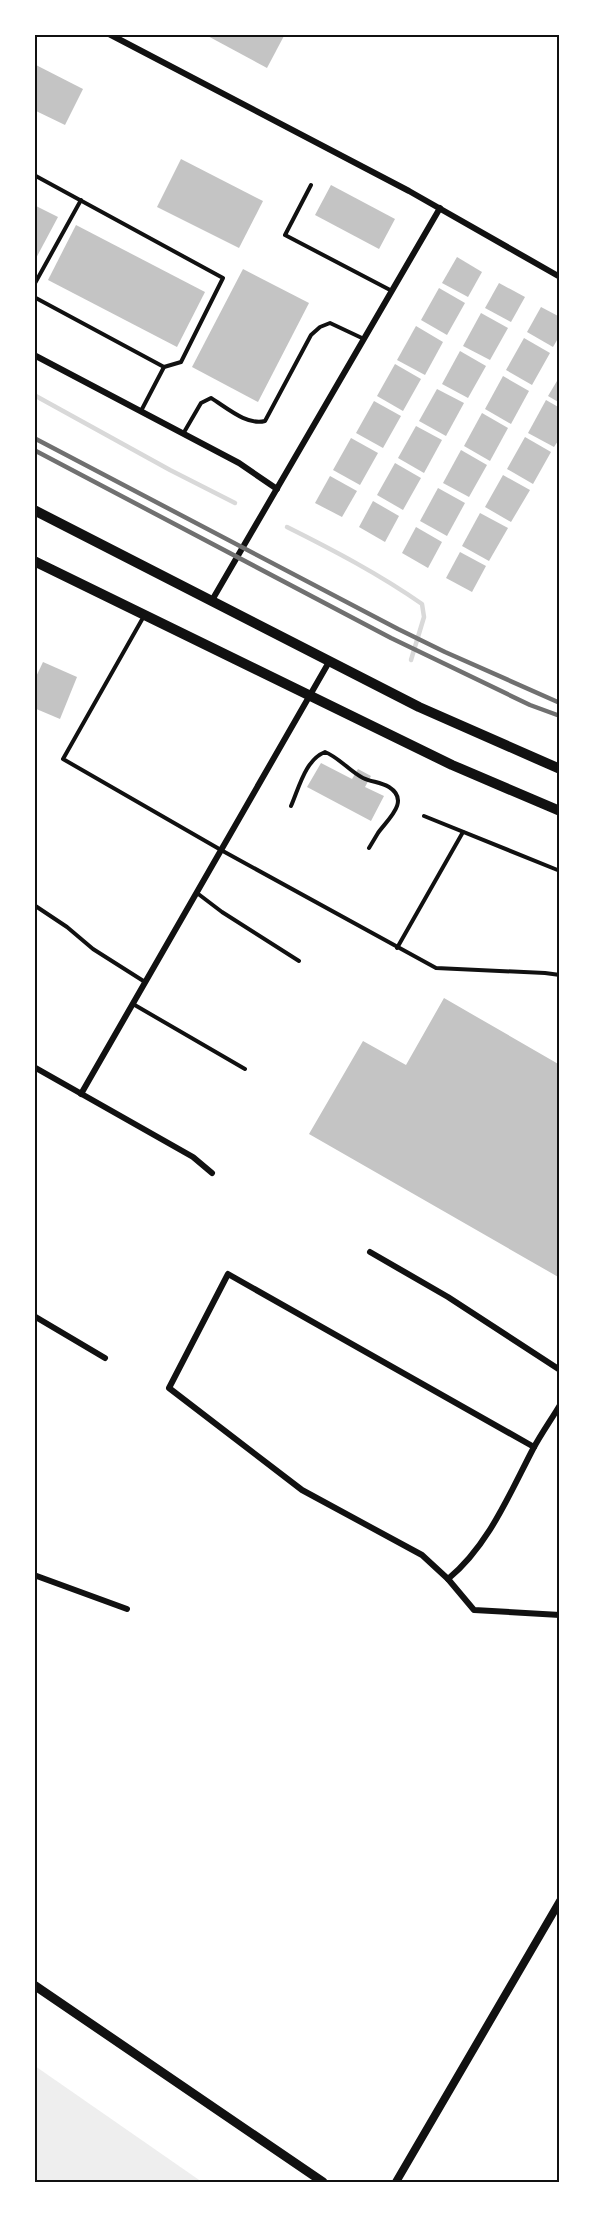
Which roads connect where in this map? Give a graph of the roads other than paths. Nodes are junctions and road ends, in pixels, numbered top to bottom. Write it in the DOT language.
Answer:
graph roads {
  1 [pos="108,34"];
  2 [pos="34,175"];
  3 [pos="311,185"];
  4 [pos="81,200"];
  5 [pos="440,208"];
  6 [pos="560,277"];
  7 [pos="34,285"];
  8 [pos="392,291"];
  9 [pos="34,297"];
  10 [pos="365,339"];
  11 [pos="34,355"];
  12 [pos="164,367"];
  13 [pos="141,412"];
  14 [pos="183,434"];
  15 [pos="277,489"];
  16 [pos="34,510"];
  17 [pos="34,561"];
  18 [pos="211,602"];
  19 [pos="144,615"];
  20 [pos="329,662"];
  21 [pos="309,695"];
  22 [pos="560,770"];
  23 [pos="291,806"];
  24 [pos="560,811"];
  25 [pos="424,816"];
  26 [pos="463,832"];
  27 [pos="369,849"];
  28 [pos="221,850"];
  29 [pos="560,871"];
  30 [pos="196,893"];
  31 [pos="34,905"];
  32 [pos="397,948"];
  33 [pos="299,961"];
  34 [pos="560,975"];
  35 [pos="145,982"];
  36 [pos="132,1004"];
  37 [pos="34,1067"];
  38 [pos="245,1069"];
  39 [pos="81,1094"];
  40 [pos="212,1173"];
  41 [pos="370,1252"];
  42 [pos="34,1316"];
  43 [pos="105,1358"];
  44 [pos="560,1370"];
  45 [pos="560,1406"];
  46 [pos="534,1447"];
  47 [pos="34,1575"];
  48 [pos="448,1579"];
  49 [pos="127,1609"];
  50 [pos="560,1615"];
  51 [pos="560,1900"];
  52 [pos="34,1984"];
  53 [pos="323,2182"];
  54 [pos="396,2182"];
  1 -- 5 [label="street"];
  2 -- 4 [label="lane"];
  3 -- 8 [label="lane"];
  4 -- 7 [label="lane"];
  4 -- 12 [label="lane"];
  5 -- 6 [label="street"];
  5 -- 8 [label="street"];
  8 -- 10 [label="street"];
  9 -- 12 [label="lane"];
  10 -- 14 [label="lane"];
  10 -- 15 [label="street"];
  11 -- 13 [label="street"];
  12 -- 13 [label="lane"];
  13 -- 14 [label="street"];
  14 -- 15 [label="street"];
  15 -- 18 [label="street"];
  16 -- 18 [label="main road"];
  17 -- 19 [label="main road"];
  18 -- 20 [label="main road"];
  19 -- 21 [label="main road"];
  19 -- 28 [label="lane"];
  20 -- 21 [label="street"];
  20 -- 22 [label="main road"];
  21 -- 24 [label="main road"];
  21 -- 28 [label="street"];
  23 -- 27 [label="lane"];
  25 -- 26 [label="lane"];
  26 -- 29 [label="lane"];
  26 -- 32 [label="lane"];
  28 -- 30 [label="street"];
  28 -- 32 [label="lane"];
  30 -- 33 [label="lane"];
  30 -- 35 [label="street"];
  31 -- 35 [label="lane"];
  32 -- 34 [label="lane"];
  35 -- 36 [label="street"];
  36 -- 38 [label="lane"];
  36 -- 39 [label="street"];
  37 -- 39 [label="street"];
  39 -- 40 [label="street"];
  41 -- 44 [label="street"];
  42 -- 43 [label="street"];
  45 -- 46 [label="street"];
  46 -- 48 [label="street"];
  46 -- 48 [label="street"];
  47 -- 49 [label="street"];
  48 -- 50 [label="street"];
  51 -- 54 [label="street"];
  52 -- 53 [label="main road"];
}
